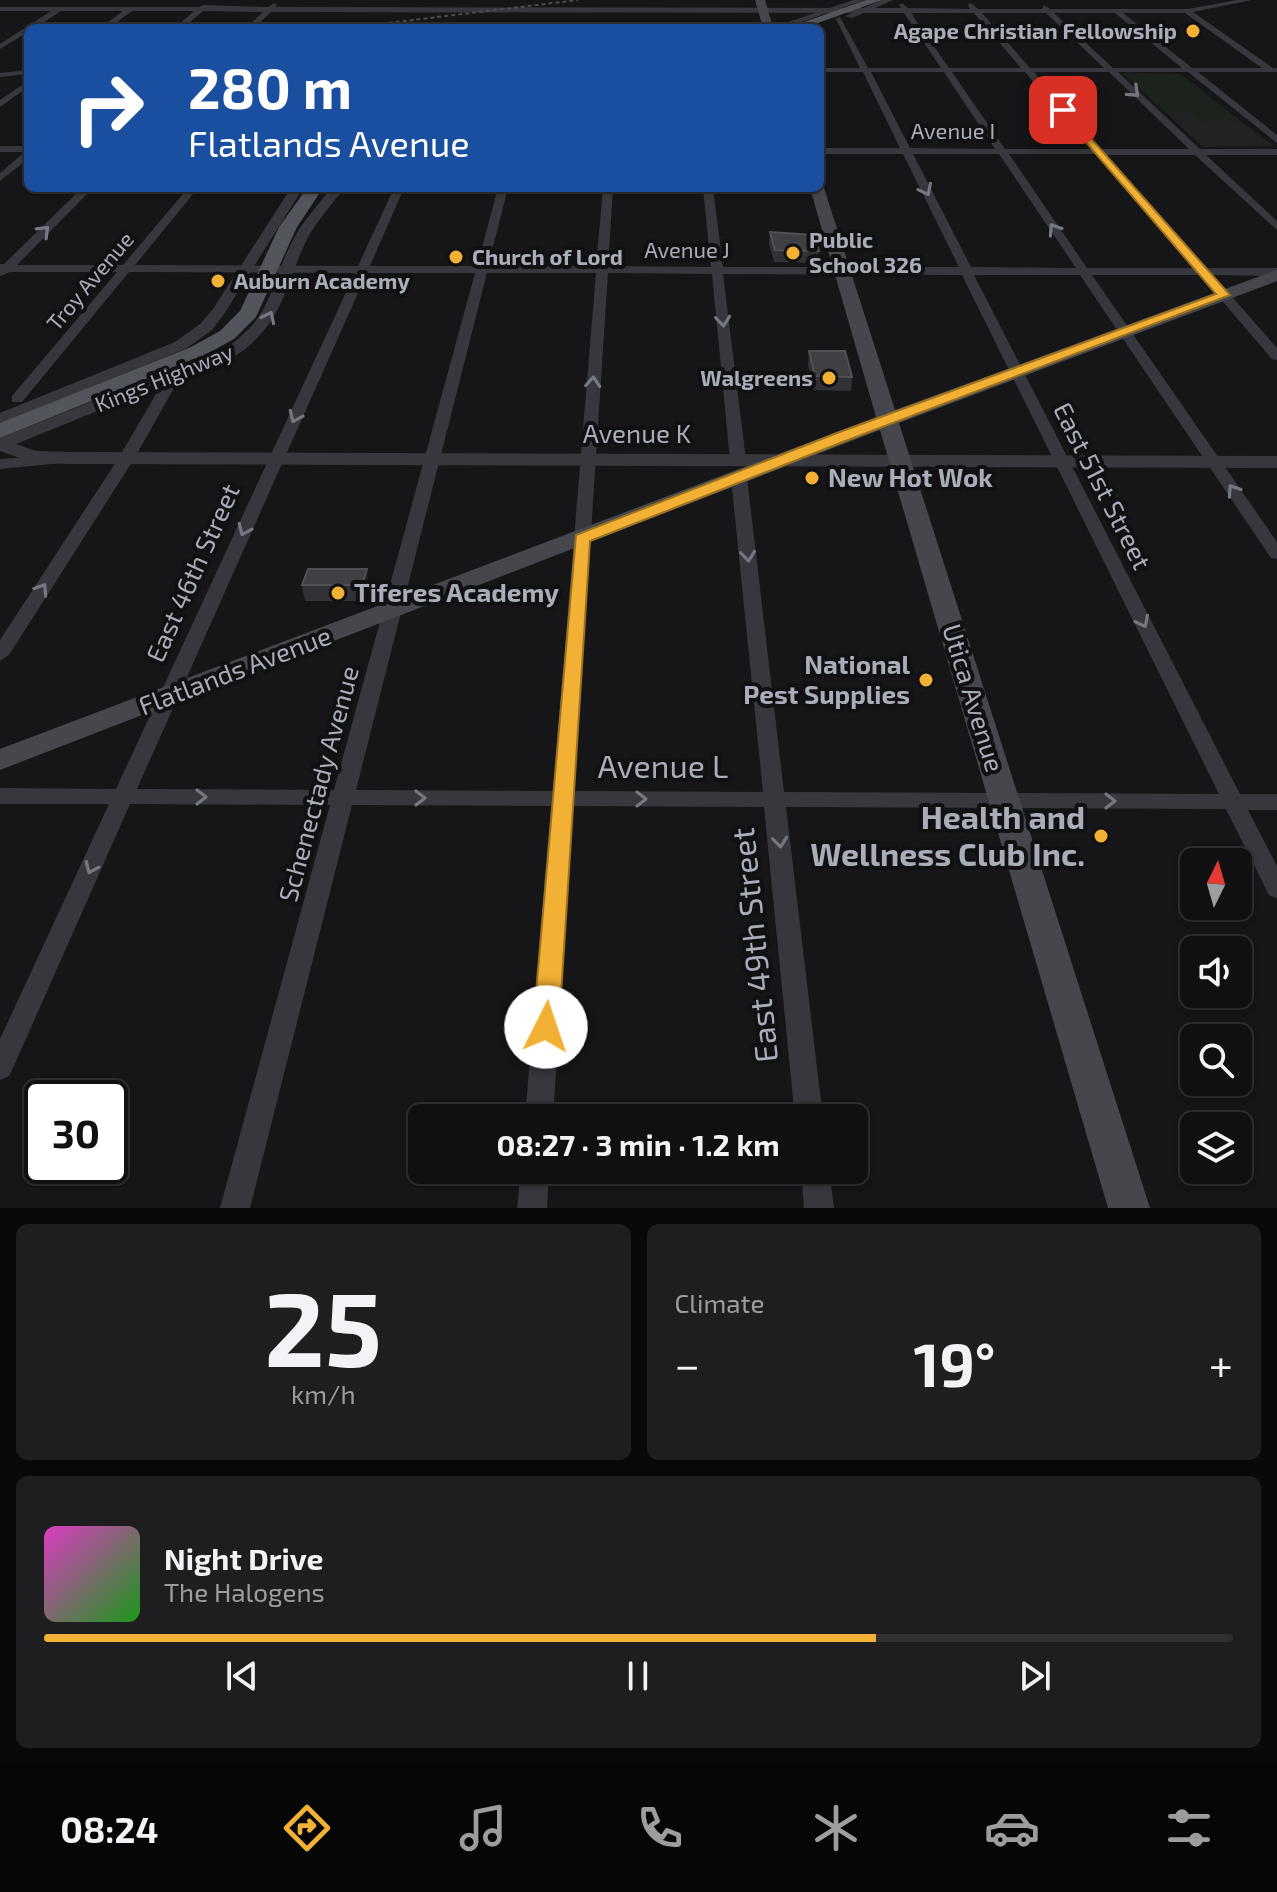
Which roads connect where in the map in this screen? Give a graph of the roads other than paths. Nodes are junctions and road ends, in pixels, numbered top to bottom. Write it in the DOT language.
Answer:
graph roads {
  1 [pos="8,0"];
  2 [pos="74,0"];
  3 [pos="143,0"];
  4 [pos="212,0"];
  5 [pos="279,0"];
  6 [pos="348,0"];
  7 [pos="417,0"];
  8 [pos="483,0"];
  9 [pos="861,0"];
  10 [pos="877,0"];
  11 [pos="889,0"];
  12 [pos="967,0"];
  13 [pos="1036,0"];
  14 [pos="1102,0"];
  15 [pos="1242,0"];
  16 [pos="1249,0"];
  17 [pos="1172,1"];
  18 [pos="761,5"];
  19 [pos="902,5"];
  20 [pos="0,7"];
  21 [pos="59,9"];
  22 [pos="130,9"];
  23 [pos="201,10"];
  24 [pos="269,10"];
  25 [pos="340,10"];
  26 [pos="410,10"];
  27 [pos="478,10"];
  28 [pos="549,10"];
  29 [pos="689,10"];
  30 [pos="866,10"];
  31 [pos="976,11"];
  32 [pos="1047,11"];
  33 [pos="1116,11"];
  34 [pos="1166,11"];
  35 [pos="1187,11"];
  36 [pos="838,15"];
  37 [pos="1196,17"];
  38 [pos="547,20"];
  39 [pos="690,20"];
  40 [pos="36,24"];
  41 [pos="109,24"];
  42 [pos="184,24"];
  43 [pos="254,24"];
  44 [pos="327,24"];
  45 [pos="794,24"];
  46 [pos="810,24"];
  47 [pos="810,24"];
  48 [pos="24,32"];
  49 [pos="0,47"];
  50 [pos="24,70"];
  51 [pos="24,70"];
  52 [pos="824,70"];
  53 [pos="866,70"];
  54 [pos="946,70"];
  55 [pos="1028,70"];
  56 [pos="1110,70"];
  57 [pos="1190,70"];
  58 [pos="1275,71"];
  59 [pos="1,73"];
  60 [pos="24,86"];
  61 [pos="0,104"];
  62 [pos="1277,140"];
  63 [pos="0,149"];
  64 [pos="824,151"];
  65 [pos="907,151"];
  66 [pos="1001,151"];
  67 [pos="1099,151"];
  68 [pos="24,152"];
  69 [pos="1197,152"];
  70 [pos="1277,152"];
  71 [pos="24,156"];
  72 [pos="0,178"];
  73 [pos="84,192"];
  74 [pos="190,192"];
  75 [pos="294,192"];
  76 [pos="312,192"];
  77 [pos="335,192"];
  78 [pos="397,192"];
  79 [pos="502,192"];
  80 [pos="608,192"];
  81 [pos="708,192"];
  82 [pos="818,192"];
  83 [pos="300,208"];
  84 [pos="274,224"];
  85 [pos="308,226"];
  86 [pos="1277,227"];
  87 [pos="280,247"];
  88 [pos="126,269"];
  89 [pos="245,269"];
  90 [pos="279,269"];
  91 [pos="362,269"];
  92 [pos="482,270"];
  93 [pos="601,270"];
  94 [pos="717,270"];
  95 [pos="842,270"];
  96 [pos="2,271"];
  97 [pos="967,271"];
  98 [pos="1083,271"];
  99 [pos="1204,271"];
  100 [pos="1277,273"];
  101 [pos="1224,295"];
  102 [pos="1126,333"];
  103 [pos="1277,356"];
  104 [pos="176,372"];
  105 [pos="1018,374"];
  106 [pos="24,404"];
  107 [pos="0,407"];
  108 [pos="0,419"];
  109 [pos="888,422"];
  110 [pos="0,431"];
  111 [pos="0,444"];
  112 [pos="73,458"];
  113 [pos="126,459"];
  114 [pos="276,459"];
  115 [pos="432,460"];
  116 [pos="588,460"];
  117 [pos="781,461"];
  118 [pos="1063,461"];
  119 [pos="901,462"];
  120 [pos="1214,462"];
  121 [pos="1277,462"];
  122 [pos="0,464"];
  123 [pos="738,469"];
  124 [pos="582,539"];
  125 [pos="1277,554"];
  126 [pos="392,611"];
  127 [pos="0,655"];
  128 [pos="169,696"];
  129 [pos="0,760"];
  130 [pos="0,796"];
  131 [pos="123,797"];
  132 [pos="342,798"];
  133 [pos="563,799"];
  134 [pos="775,800"];
  135 [pos="1004,801"];
  136 [pos="1233,802"];
  137 [pos="1277,802"];
  138 [pos="1277,889"];
  139 [pos="0,1068"];
  140 [pos="540,1104"];
  141 [pos="808,1104"];
  142 [pos="534,1184"];
  143 [pos="816,1184"];
  144 [pos="235,1208"];
  145 [pos="532,1208"];
  146 [pos="819,1208"];
  147 [pos="1129,1208"];
  1 -- 20 [label="street"];
  2 -- 21 [label="street"];
  3 -- 22 [label="street"];
  4 -- 23 [label="street"];
  5 -- 24 [label="street"];
  6 -- 25 [label="street"];
  7 -- 26 [label="street"];
  8 -- 27 [label="street"];
  9 -- 36 [label="street"];
  10 -- 36 [label="main road"];
  11 -- 30 [label="street"];
  12 -- 31 [label="street"];
  13 -- 32 [label="street"];
  14 -- 33 [label="street"];
  15 -- 16 [label="street"];
  15 -- 35 [label="street"];
  17 -- 35 [label="street"];
  18 -- 29 [label="street"];
  18 -- 36 [label="street"];
  19 -- 30 [label="street"];
  19 -- 31 [label="street"];
  19 -- 54 [label="street"];
  20 -- 21 [label="street"];
  21 -- 22 [label="street"];
  21 -- 40 [label="street"];
  22 -- 23 [label="street"];
  22 -- 41 [label="street"];
  23 -- 24 [label="street"];
  23 -- 42 [label="street"];
  24 -- 25 [label="street"];
  24 -- 43 [label="street"];
  25 -- 26 [label="street"];
  25 -- 44 [label="street"];
  26 -- 27 [label="street"];
  27 -- 28 [label="street"];
  28 -- 29 [label="street"];
  28 -- 38 [label="street"];
  29 -- 39 [label="street"];
  30 -- 36 [label="street"];
  31 -- 32 [label="street"];
  31 -- 55 [label="street"];
  32 -- 33 [label="street"];
  32 -- 56 [label="street"];
  33 -- 34 [label="street"];
  33 -- 57 [label="street"];
  34 -- 35 [label="street"];
  34 -- 37 [label="street"];
  35 -- 37 [label="street"];
  36 -- 45 [label="street"];
  36 -- 46 [label="main road"];
  36 -- 47 [label="main road"];
  36 -- 53 [label="street, East 51st Street"];
  37 -- 58 [label="street"];
  48 -- 49 [label="street"];
  50 -- 59 [label="street"];
  51 -- 59 [label="street"];
  52 -- 53 [label="street"];
  53 -- 54 [label="street"];
  53 -- 65 [label="street, East 51st Street"];
  54 -- 55 [label="street"];
  54 -- 66 [label="street"];
  55 -- 56 [label="street"];
  55 -- 67 [label="street"];
  56 -- 57 [label="street"];
  56 -- 69 [label="street, one-way"];
  57 -- 58 [label="street"];
  57 -- 62 [label="street"];
  60 -- 61 [label="street"];
  63 -- 68 [label="street"];
  64 -- 65 [label="street, Avenue I"];
  65 -- 66 [label="street, Avenue I"];
  65 -- 97 [label="street, East 51st Street, one-way"];
  66 -- 67 [label="street, Avenue I"];
  98 -- 66 [label="street, one-way"];
  67 -- 69 [label="street, Avenue I"];
  67 -- 99 [label="street"];
  69 -- 70 [label="street, Avenue I"];
  69 -- 86 [label="street"];
  71 -- 72 [label="street"];
  96 -- 73 [label="street, one-way"];
  74 -- 88 [label="street, Troy Avenue"];
  75 -- 84 [label="street, Kings Highway"];
  76 -- 83 [label="main road, Kings Highway"];
  77 -- 85 [label="street, Kings Highway"];
  78 -- 91 [label="street, East 46th Street"];
  79 -- 92 [label="street, Schenectady Avenue"];
  80 -- 93 [label="street"];
  81 -- 94 [label="street, East 49th Street"];
  82 -- 95 [label="main road, Utica Avenue"];
  83 -- 84 [label="main road"];
  83 -- 87 [label="main road, Kings Highway"];
  84 -- 89 [label="street, Kings Highway"];
  85 -- 87 [label="main road"];
  85 -- 90 [label="street, Kings Highway"];
  87 -- 90 [label="main road, Kings Highway"];
  88 -- 89 [label="street, Avenue J"];
  88 -- 96 [label="street, Avenue J"];
  88 -- 106 [label="street, Troy Avenue"];
  89 -- 90 [label="street, Avenue J"];
  89 -- 106 [label="street, Kings Highway"];
  90 -- 91 [label="street, Avenue J"];
  104 -- 90 [label="street, Kings Highway, one-way"];
  90 -- 110 [label="main road, Kings Highway"];
  91 -- 92 [label="street, Avenue J"];
  91 -- 114 [label="street, East 46th Street, one-way"];
  92 -- 93 [label="street, Avenue J"];
  92 -- 115 [label="street, Schenectady Avenue"];
  93 -- 94 [label="street, Avenue J"];
  116 -- 93 [label="street, one-way"];
  94 -- 95 [label="street, Avenue J"];
  94 -- 123 [label="street, East 49th Street, one-way"];
  95 -- 97 [label="street, Avenue J"];
  95 -- 109 [label="main road, Utica Avenue"];
  97 -- 98 [label="street, Avenue J"];
  97 -- 105 [label="street, East 51st Street"];
  98 -- 99 [label="street, Avenue J"];
  98 -- 102 [label="street"];
  99 -- 100 [label="street, Avenue J"];
  99 -- 101 [label="street"];
  100 -- 101 [label="main road, Flatlands Avenue"];
  101 -- 102 [label="main road, Flatlands Avenue"];
  101 -- 103 [label="street"];
  102 -- 105 [label="main road, Flatlands Avenue"];
  102 -- 120 [label="street"];
  104 -- 111 [label="street, Kings Highway"];
  104 -- 113 [label="street"];
  105 -- 109 [label="main road, Flatlands Avenue"];
  105 -- 118 [label="street, East 51st Street"];
  106 -- 107 [label="street"];
  106 -- 108 [label="street, Kings Highway"];
  109 -- 117 [label="main road, Flatlands Avenue"];
  109 -- 119 [label="main road, Utica Avenue"];
  111 -- 112 [label="street, Avenue K"];
  112 -- 113 [label="street, Avenue K"];
  112 -- 122 [label="street"];
  113 -- 114 [label="street, Avenue K"];
  127 -- 113 [label="street, one-way"];
  114 -- 115 [label="street, Avenue K"];
  114 -- 128 [label="street, East 46th Street, one-way"];
  115 -- 116 [label="street, Avenue K"];
  115 -- 126 [label="street, Schenectady Avenue"];
  116 -- 123 [label="street, Avenue K"];
  116 -- 124 [label="street"];
  117 -- 119 [label="street"];
  117 -- 123 [label="main road, Flatlands Avenue"];
  118 -- 119 [label="street"];
  118 -- 120 [label="street"];
  118 -- 136 [label="street, East 51st Street, one-way"];
  119 -- 135 [label="main road, Utica Avenue"];
  120 -- 121 [label="street"];
  125 -- 120 [label="street, one-way"];
  123 -- 124 [label="main road, Flatlands Avenue"];
  123 -- 134 [label="street, East 49th Street, one-way"];
  124 -- 126 [label="main road, Flatlands Avenue"];
  124 -- 133 [label="street"];
  126 -- 128 [label="main road, Flatlands Avenue"];
  126 -- 132 [label="street, Schenectady Avenue"];
  128 -- 129 [label="main road, Flatlands Avenue"];
  128 -- 131 [label="street, East 46th Street"];
  130 -- 131 [label="street, Avenue L"];
  131 -- 132 [label="street, Avenue L, one-way"];
  131 -- 139 [label="street, East 46th Street, one-way"];
  132 -- 133 [label="street, Avenue L, one-way"];
  132 -- 144 [label="street, Schenectady Avenue"];
  133 -- 134 [label="street, Avenue L, one-way"];
  133 -- 140 [label="street"];
  134 -- 135 [label="street, Avenue L"];
  134 -- 141 [label="street, East 49th Street, one-way"];
  135 -- 136 [label="street, Avenue L, one-way"];
  135 -- 147 [label="main road, Utica Avenue"];
  136 -- 137 [label="street, Avenue L"];
  136 -- 138 [label="street, East 51st Street"];
  142 -- 145 [label="street"];
  143 -- 146 [label="street"];
}
